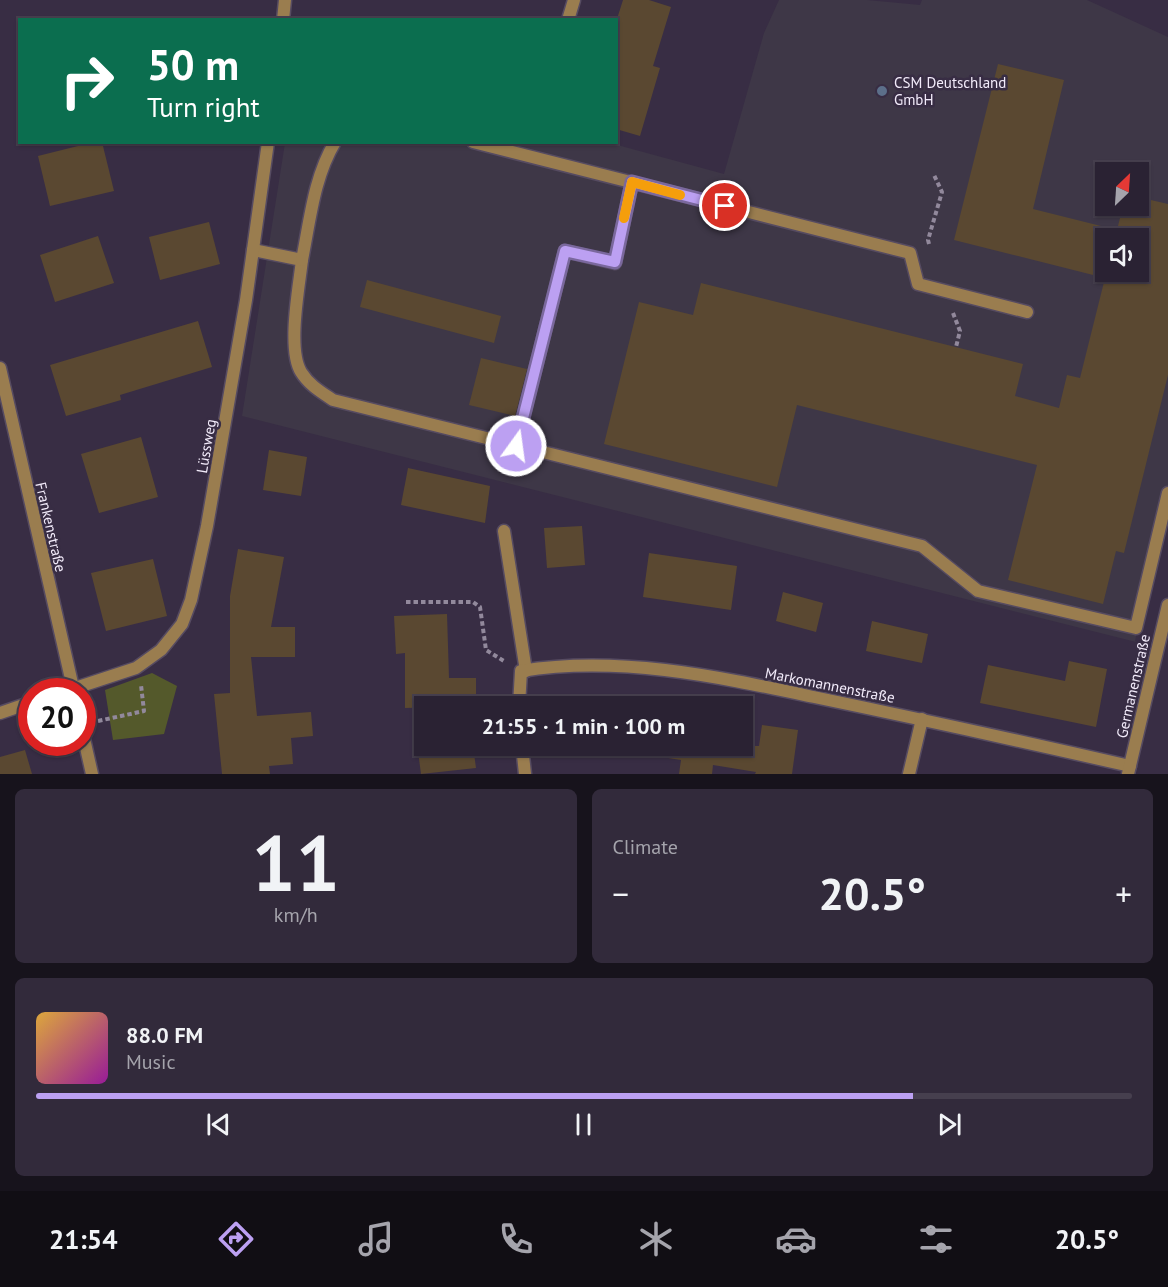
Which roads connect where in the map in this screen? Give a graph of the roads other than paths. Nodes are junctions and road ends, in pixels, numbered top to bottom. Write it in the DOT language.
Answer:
graph roads {
  1 [pos="285,0"];
  2 [pos="574,0"];
  3 [pos="283,18"];
  4 [pos="569,18"];
  5 [pos="268,144"];
  6 [pos="334,144"];
  7 [pos="481,144"];
  8 [pos="632,182"];
  9 [pos="253,250"];
  10 [pos="302,260"];
  11 [pos="1027,312"];
  12 [pos="0,368"];
  13 [pos="516,446"];
  14 [pos="1168,493"];
  15 [pos="504,531"];
  16 [pos="1168,604"];
  17 [pos="524,671"];
  18 [pos="67,678"];
  19 [pos="96,681"];
  20 [pos="520,696"];
  21 [pos="18,706"];
  22 [pos="0,712"];
  23 [pos="922,719"];
  24 [pos="90,756"];
  25 [pos="523,756"];
  26 [pos="1129,770"];
  27 [pos="92,774"];
  28 [pos="525,774"];
  29 [pos="909,774"];
  1 -- 3 [label="street"];
  2 -- 4 [label="street"];
  5 -- 9 [label="street, Lüssweg"];
  6 -- 10 [label="street"];
  7 -- 8 [label="street"];
  8 -- 11 [label="street"];
  8 -- 13 [label="street"];
  9 -- 10 [label="street"];
  9 -- 19 [label="street, Lüssweg"];
  10 -- 13 [label="street"];
  12 -- 18 [label="street, Frankenstraße"];
  13 -- 14 [label="street"];
  15 -- 17 [label="street"];
  16 -- 26 [label="street, Germanenstraße"];
  17 -- 20 [label="street"];
  17 -- 23 [label="street, Markomannenstraße"];
  21 -- 22 [label="street"];
  23 -- 26 [label="street, Markomannenstraße"];
  23 -- 29 [label="street"];
  24 -- 27 [label="street"];
  25 -- 28 [label="street"];
}
